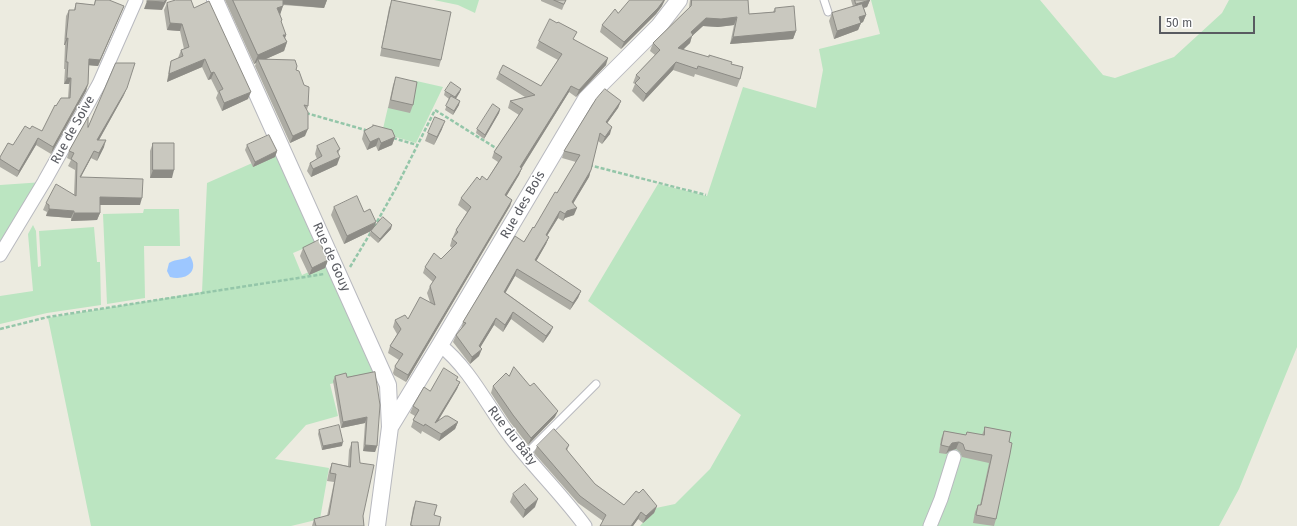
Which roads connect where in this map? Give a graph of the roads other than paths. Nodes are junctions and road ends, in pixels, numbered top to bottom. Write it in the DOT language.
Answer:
graph roads {
  1 [pos="136,0"];
  2 [pos="215,0"];
  3 [pos="679,0"];
  4 [pos="824,0"];
  5 [pos="828,12"];
  6 [pos="0,255"];
  7 [pos="440,346"];
  8 [pos="596,384"];
  9 [pos="390,427"];
  10 [pos="526,454"];
  11 [pos="954,457"];
  12 [pos="377,526"];
  13 [pos="585,526"];
  14 [pos="930,526"];
  1 -- 6 [label="street, Rue de Soive"];
  2 -- 9 [label="street, Rue de Gouy"];
  3 -- 7 [label="street, Rue des Bois"];
  4 -- 5 [label="lane"];
  7 -- 9 [label="street, Rue des Bois"];
  7 -- 10 [label="street, Rue du Bâty"];
  8 -- 10 [label="lane"];
  9 -- 12 [label="street, Rue de Gouy"];
  10 -- 13 [label="street, Rue du Bâty"];
  11 -- 14 [label="street"];
}
